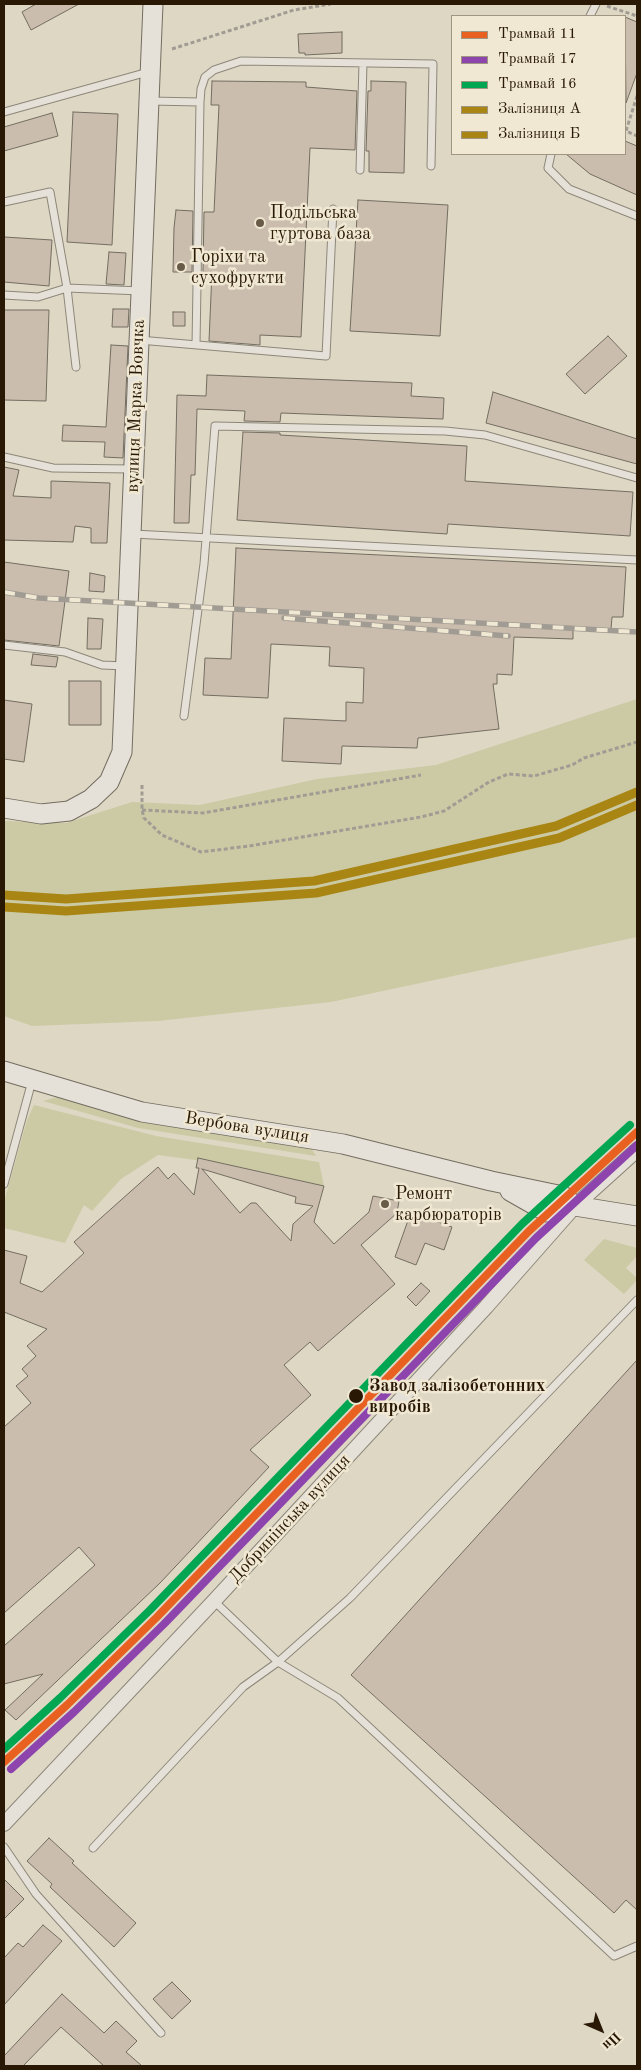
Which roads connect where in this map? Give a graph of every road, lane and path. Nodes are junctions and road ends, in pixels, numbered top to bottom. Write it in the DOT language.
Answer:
graph roads {
  1 [pos="153,4"];
  2 [pos="331,4"];
  3 [pos="609,7"];
  4 [pos="637,16"];
  5 [pos="172,49"];
  6 [pos="363,63"];
  7 [pos="151,71"];
  8 [pos="637,96"];
  9 [pos="149,101"];
  10 [pos="200,102"];
  11 [pos="4,112"];
  12 [pos="637,136"];
  13 [pos="550,155"];
  14 [pos="431,166"];
  15 [pos="360,170"];
  16 [pos="4,202"];
  17 [pos="333,209"];
  18 [pos="637,216"];
  19 [pos="67,288"];
  20 [pos="141,291"];
  21 [pos="4,294"];
  22 [pos="139,340"];
  23 [pos="196,345"];
  24 [pos="76,367"];
  25 [pos="4,457"];
  26 [pos="134,469"];
  27 [pos="637,478"];
  28 [pos="131,534"];
  29 [pos="206,538"];
  30 [pos="637,560"];
  31 [pos="4,645"];
  32 [pos="125,666"];
  33 [pos="184,716"];
  34 [pos="637,742"];
  35 [pos="421,776"];
  36 [pos="142,785"];
  37 [pos="4,808"];
  38 [pos="142,810"];
  39 [pos="4,1071"];
  40 [pos="32,1080"];
  41 [pos="637,1150"];
  42 [pos="4,1184"];
  43 [pos="575,1206"];
  44 [pos="637,1216"];
  45 [pos="637,1300"];
  46 [pos="214,1601"];
  47 [pos="278,1662"];
  48 [pos="4,1824"];
  49 [pos="4,1847"];
  50 [pos="93,1848"];
  51 [pos="637,1946"];
  52 [pos="160,2033"];
  1 -- 7 [label="main road, вулиця Марка Вовчка"];
  2 -- 5 [label="path"];
  3 -- 4 [label="path"];
  6 -- 10 [label="lane"];
  6 -- 14 [label="lane"];
  6 -- 15 [label="lane"];
  7 -- 9 [label="main road, вулиця Марка Вовчка"];
  7 -- 11 [label="lane"];
  8 -- 12 [label="path"];
  9 -- 10 [label="lane"];
  9 -- 20 [label="main road, вулиця Марка Вовчка"];
  10 -- 23 [label="lane"];
  13 -- 18 [label="lane"];
  16 -- 19 [label="lane"];
  17 -- 23 [label="lane"];
  19 -- 20 [label="lane"];
  19 -- 21 [label="lane"];
  19 -- 24 [label="lane"];
  20 -- 22 [label="main road, вулиця Марка Вовчка"];
  22 -- 23 [label="lane"];
  22 -- 26 [label="main road, вулиця Марка Вовчка"];
  25 -- 26 [label="lane"];
  26 -- 28 [label="main road, вулиця Марка Вовчка"];
  27 -- 29 [label="lane"];
  28 -- 29 [label="lane"];
  28 -- 32 [label="main road, вулиця Марка Вовчка"];
  29 -- 30 [label="lane"];
  29 -- 33 [label="lane"];
  31 -- 32 [label="lane"];
  32 -- 37 [label="main road, вулиця Марка Вовчка"];
  34 -- 38 [label="path"];
  35 -- 38 [label="path"];
  36 -- 38 [label="path"];
  39 -- 40 [label="main road, Вербова вулиця"];
  40 -- 42 [label="lane"];
  40 -- 43 [label="main road, Вербова вулиця"];
  41 -- 43 [label="street, Добринінська вулиця"];
  43 -- 44 [label="main road"];
  43 -- 46 [label="street, Добринінська вулиця"];
  45 -- 47 [label="lane"];
  46 -- 47 [label="lane"];
  46 -- 48 [label="street, Добринінська вулиця"];
  47 -- 50 [label="lane"];
  47 -- 51 [label="lane"];
  49 -- 52 [label="lane"];
}
